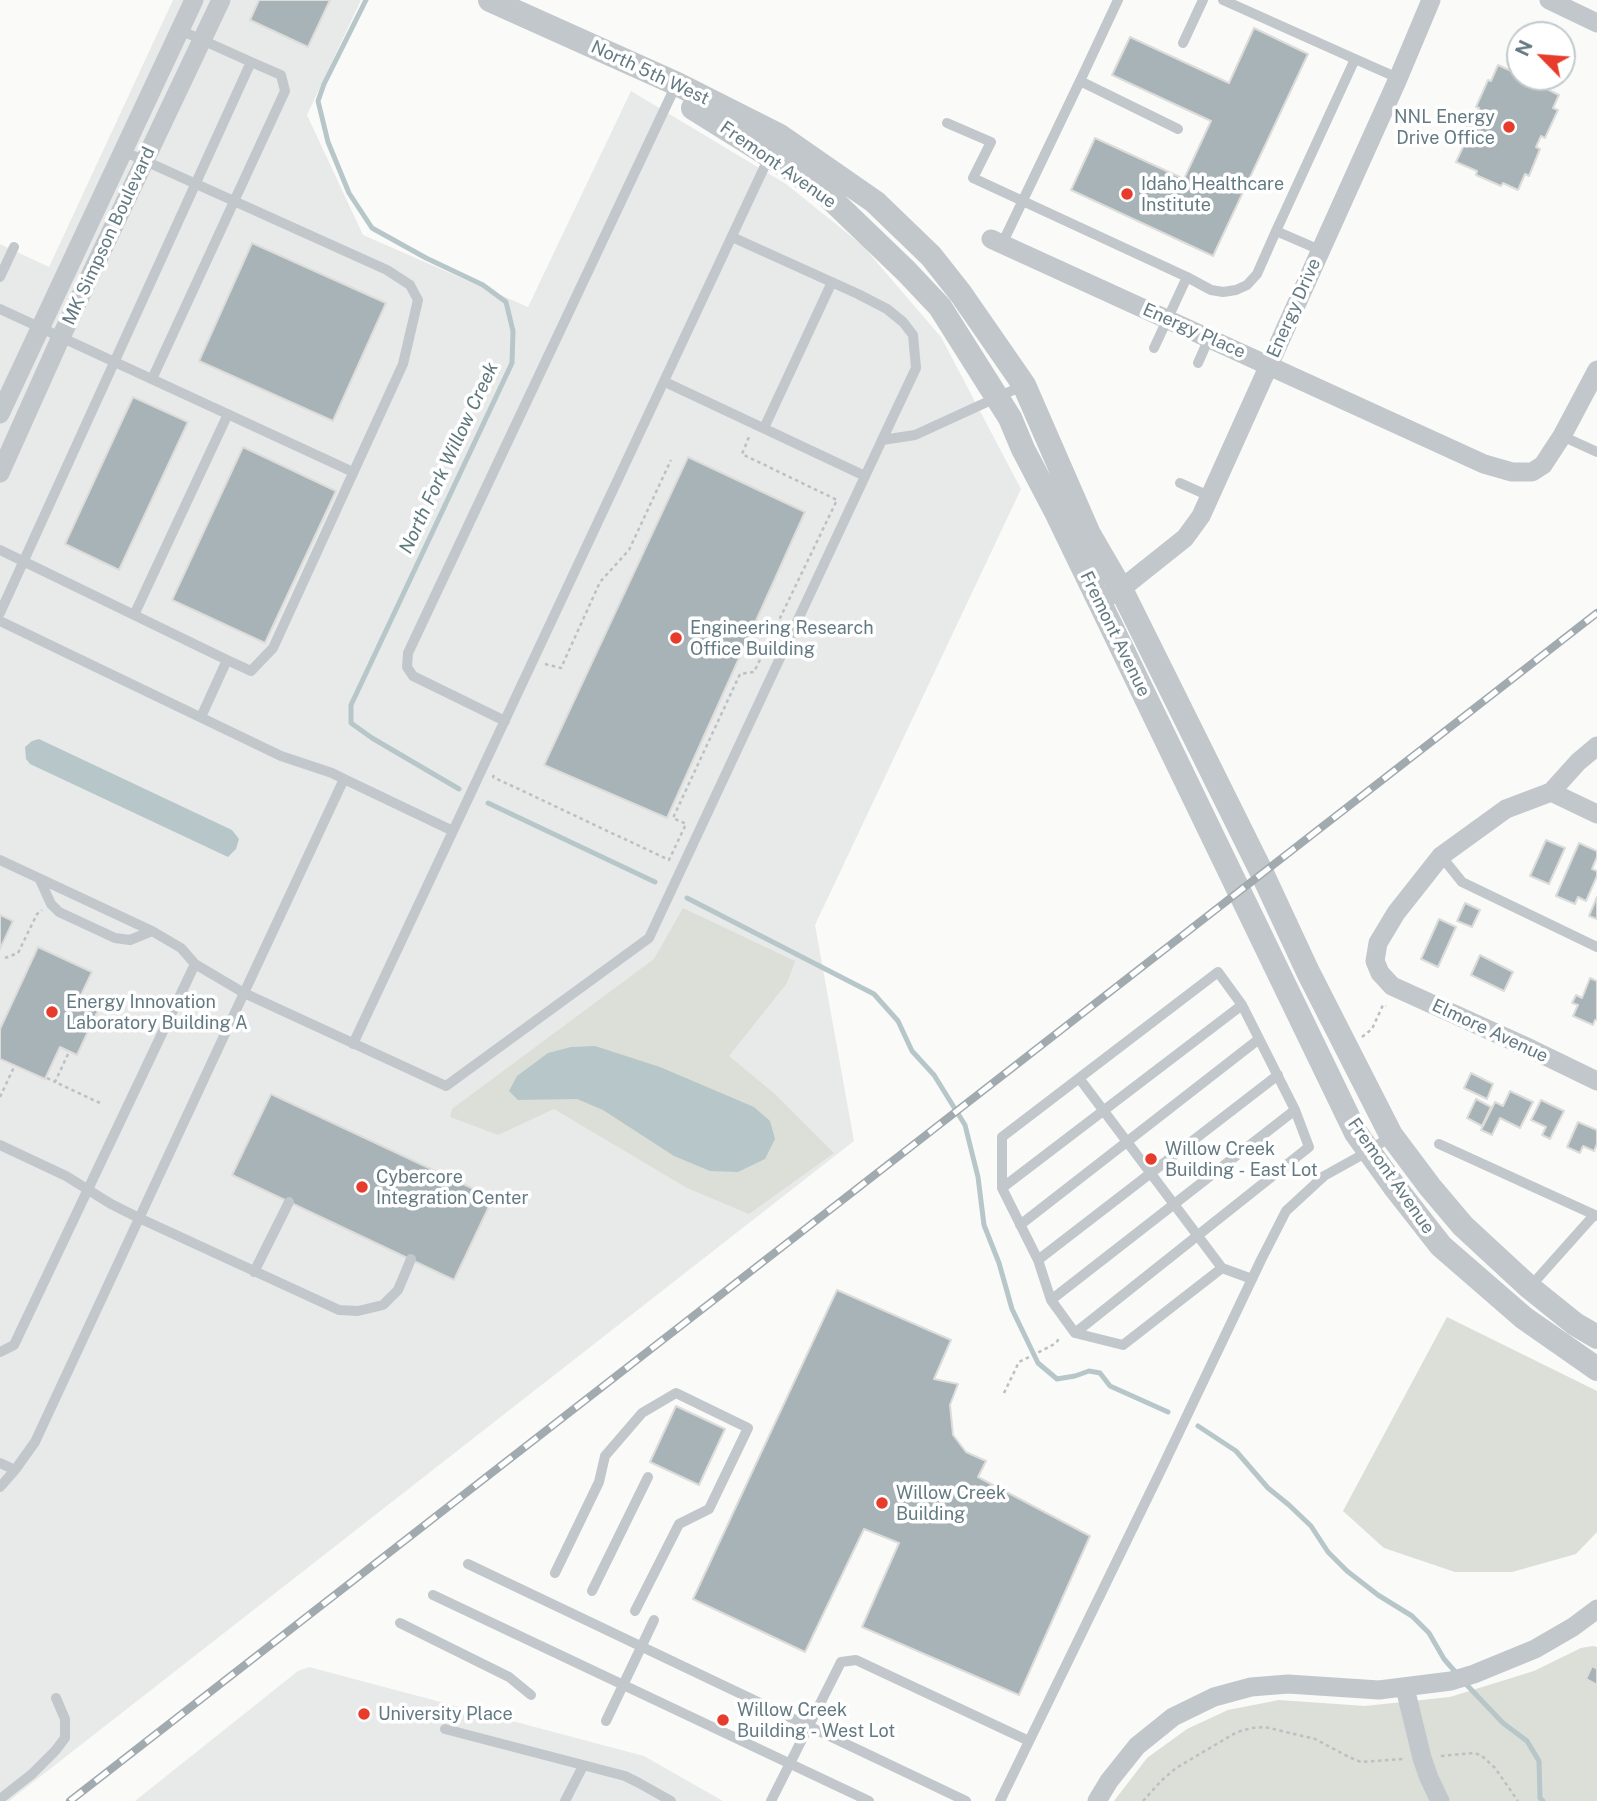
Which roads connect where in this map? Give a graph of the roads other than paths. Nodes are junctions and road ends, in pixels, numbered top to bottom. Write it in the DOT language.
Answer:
graph roads {
  1 [pos="194,0"];
  2 [pos="222,0"];
  3 [pos="490,0"];
  4 [pos="1118,0"];
  5 [pos="1203,0"];
  6 [pos="1223,0"];
  7 [pos="1431,0"];
  8 [pos="1549,0"];
  9 [pos="1597,23"];
  10 [pos="180,30"];
  11 [pos="202,40"];
  12 [pos="1183,43"];
  13 [pos="1355,59"];
  14 [pos="251,62"];
  15 [pos="1398,78"];
  16 [pos="1080,81"];
  17 [pos="674,89"];
  18 [pos="947,123"];
  19 [pos="1178,129"];
  20 [pos="775,146"];
  21 [pos="122,151"];
  22 [pos="145,161"];
  23 [pos="196,184"];
  24 [pos="234,201"];
  25 [pos="1023,201"];
  26 [pos="1276,231"];
  27 [pos="732,237"];
  28 [pos="997,241"];
  29 [pos="14,247"];
  30 [pos="1320,250"];
  31 [pos="0,276"];
  32 [pos="1187,277"];
  33 [pos="832,282"];
  34 [pos="0,309"];
  35 [pos="1167,320"];
  36 [pos="39,327"];
  37 [pos="61,337"];
  38 [pos="1209,338"];
  39 [pos="1154,348"];
  40 [pos="114,362"];
  41 [pos="1198,363"];
  42 [pos="1268,365"];
  43 [pos="1597,370"];
  44 [pos="152,379"];
  45 [pos="665,382"];
  46 [pos="1024,385"];
  47 [pos="997,398"];
  48 [pos="0,414"];
  49 [pos="228,414"];
  50 [pos="764,428"];
  51 [pos="1562,436"];
  52 [pos="882,440"];
  53 [pos="1597,452"];
  54 [pos="353,472"];
  55 [pos="0,473"];
  56 [pos="865,476"];
  57 [pos="1180,483"];
  58 [pos="1209,496"];
  59 [pos="0,550"];
  60 [pos="23,562"];
  61 [pos="1121,589"];
  62 [pos="1099,602"];
  63 [pos="0,613"];
  64 [pos="134,615"];
  65 [pos="0,621"];
  66 [pos="227,660"];
  67 [pos="201,717"];
  68 [pos="505,721"];
  69 [pos="1597,746"];
  70 [pos="344,779"];
  71 [pos="1551,792"];
  72 [pos="1597,814"];
  73 [pos="453,831"];
  74 [pos="1441,856"];
  75 [pos="0,860"];
  76 [pos="40,880"];
  77 [pos="152,931"];
  78 [pos="1597,947"];
  79 [pos="195,964"];
  80 [pos="244,993"];
  81 [pos="1242,1005"];
  82 [pos="1259,1039"];
  83 [pos="353,1044"];
  84 [pos="1278,1075"];
  85 [pos="1079,1078"];
  86 [pos="1597,1081"];
  87 [pos="1295,1110"];
  88 [pos="1103,1111"];
  89 [pos="1391,1135"];
  90 [pos="1126,1142"];
  91 [pos="1439,1144"];
  92 [pos="0,1146"];
  93 [pos="1369,1151"];
  94 [pos="1150,1173"];
  95 [pos="1002,1188"];
  96 [pos="88,1189"];
  97 [pos="289,1202"];
  98 [pos="1174,1205"];
  99 [pos="1595,1216"];
  100 [pos="139,1218"];
  101 [pos="1020,1225"];
  102 [pos="1197,1236"];
  103 [pos="411,1259"];
  104 [pos="1038,1260"];
  105 [pos="1222,1268"];
  106 [pos="254,1272"];
  107 [pos="1252,1279"];
  108 [pos="1529,1287"];
  109 [pos="1051,1300"];
  110 [pos="1512,1307"];
  111 [pos="1075,1333"];
  112 [pos="1597,1337"];
  113 [pos="0,1352"];
  114 [pos="1597,1369"];
  115 [pos="0,1463"];
  116 [pos="15,1470"];
  117 [pos="648,1477"];
  118 [pos="0,1487"];
  119 [pos="468,1564"];
  120 [pos="555,1573"];
  121 [pos="592,1591"];
  122 [pos="433,1595"];
  123 [pos="635,1611"];
  124 [pos="1596,1612"];
  125 [pos="654,1620"];
  126 [pos="400,1623"];
  127 [pos="642,1647"];
  128 [pos="624,1685"];
  129 [pos="1405,1688"];
  130 [pos="531,1695"];
  131 [pos="56,1698"];
  132 [pos="606,1721"];
  133 [pos="809,1726"];
  134 [pos="445,1729"];
  135 [pos="1029,1741"];
  136 [pos="790,1764"];
  137 [pos="583,1766"];
  138 [pos="0,1799"];
  139 [pos="565,1801"];
  140 [pos="671,1801"];
  141 [pos="771,1801"];
  142 [pos="869,1801"];
  143 [pos="966,1801"];
  144 [pos="1000,1801"];
  145 [pos="1097,1801"];
  146 [pos="1440,1801"];
  1 -- 10 [label="street, MK Simpson Boulevard"];
  2 -- 11 [label="street, MK Simpson Boulevard"];
  3 -- 17 [label="street, Fremont Avenue"];
  4 -- 16 [label="lane"];
  5 -- 12 [label="lane"];
  6 -- 13 [label="lane"];
  7 -- 15 [label="street, Energy Drive"];
  8 -- 9 [label="street"];
  10 -- 11 [label="lane"];
  10 -- 21 [label="street, MK Simpson Boulevard"];
  11 -- 14 [label="lane"];
  11 -- 22 [label="street, MK Simpson Boulevard"];
  13 -- 15 [label="lane"];
  13 -- 26 [label="lane"];
  14 -- 23 [label="lane"];
  14 -- 24 [label="lane"];
  15 -- 30 [label="street, Energy Drive"];
  16 -- 19 [label="lane"];
  16 -- 25 [label="lane"];
  17 -- 20 [label="street, Fremont Avenue"];
  17 -- 68 [label="lane"];
  18 -- 25 [label="lane"];
  20 -- 27 [label="lane"];
  20 -- 46 [label="street, Fremont Avenue"];
  20 -- 47 [label="street, Fremont Avenue"];
  21 -- 22 [label="lane"];
  21 -- 36 [label="street, MK Simpson Boulevard"];
  22 -- 23 [label="lane"];
  22 -- 37 [label="street, MK Simpson Boulevard"];
  23 -- 24 [label="lane"];
  23 -- 40 [label="lane"];
  24 -- 44 [label="lane"];
  24 -- 54 [label="lane"];
  25 -- 28 [label="lane"];
  25 -- 32 [label="lane"];
  26 -- 30 [label="lane"];
  26 -- 32 [label="lane"];
  27 -- 33 [label="lane"];
  27 -- 45 [label="lane"];
  28 -- 35 [label="street, Energy Place"];
  29 -- 31 [label="lane"];
  30 -- 42 [label="street, Energy Drive"];
  32 -- 35 [label="lane"];
  33 -- 50 [label="lane"];
  33 -- 52 [label="lane"];
  34 -- 36 [label="lane"];
  35 -- 38 [label="street, Energy Place"];
  35 -- 39 [label="lane"];
  36 -- 37 [label="lane"];
  36 -- 48 [label="street, MK Simpson Boulevard"];
  37 -- 40 [label="lane"];
  37 -- 55 [label="street, MK Simpson Boulevard"];
  38 -- 41 [label="lane"];
  38 -- 42 [label="street, Energy Place"];
  40 -- 44 [label="lane"];
  40 -- 60 [label="lane"];
  42 -- 51 [label="street, Energy Place"];
  42 -- 58 [label="street, Energy Drive"];
  43 -- 51 [label="street"];
  44 -- 49 [label="lane"];
  45 -- 50 [label="lane"];
  45 -- 68 [label="lane"];
  46 -- 47 [label="lane"];
  46 -- 61 [label="street, Fremont Avenue"];
  47 -- 52 [label="lane"];
  47 -- 62 [label="street, Fremont Avenue"];
  49 -- 54 [label="lane"];
  49 -- 64 [label="lane"];
  50 -- 56 [label="lane"];
  51 -- 53 [label="lane"];
  52 -- 56 [label="lane"];
  54 -- 66 [label="lane"];
  56 -- 83 [label="lane"];
  57 -- 58 [label="lane"];
  58 -- 61 [label="street, Energy Drive"];
  59 -- 60 [label="lane"];
  60 -- 63 [label="lane"];
  60 -- 64 [label="lane"];
  61 -- 62 [label="street, Energy Drive"];
  61 -- 89 [label="street, Fremont Avenue"];
  62 -- 93 [label="street, Fremont Avenue"];
  64 -- 66 [label="lane"];
  65 -- 67 [label="lane"];
  66 -- 67 [label="lane"];
  67 -- 70 [label="lane"];
  68 -- 73 [label="lane"];
  69 -- 71 [label="street"];
  70 -- 73 [label="lane"];
  70 -- 80 [label="lane"];
  71 -- 72 [label="street"];
  71 -- 74 [label="street"];
  73 -- 83 [label="lane"];
  74 -- 78 [label="lane"];
  74 -- 86 [label="street, Elmore Avenue"];
  75 -- 76 [label="lane"];
  76 -- 77 [label="lane"];
  76 -- 77 [label="lane"];
  77 -- 79 [label="lane"];
  79 -- 80 [label="lane"];
  79 -- 96 [label="lane"];
  80 -- 83 [label="lane"];
  80 -- 100 [label="lane"];
  81 -- 82 [label="lane"];
  81 -- 85 [label="lane"];
  81 -- 88 [label="lane"];
  82 -- 84 [label="lane"];
  82 -- 90 [label="lane"];
  84 -- 87 [label="lane"];
  84 -- 94 [label="lane"];
  85 -- 88 [label="lane"];
  85 -- 95 [label="lane"];
  87 -- 98 [label="lane"];
  87 -- 102 [label="lane"];
  88 -- 90 [label="lane"];
  88 -- 95 [label="lane"];
  89 -- 93 [label="lane"];
  89 -- 108 [label="street, Fremont Avenue"];
  90 -- 94 [label="lane"];
  90 -- 101 [label="lane"];
  91 -- 99 [label="lane"];
  92 -- 96 [label="lane"];
  93 -- 107 [label="lane"];
  93 -- 110 [label="street, Fremont Avenue"];
  94 -- 98 [label="lane"];
  94 -- 104 [label="lane"];
  95 -- 101 [label="lane"];
  96 -- 100 [label="lane"];
  96 -- 113 [label="lane"];
  97 -- 106 [label="lane"];
  98 -- 102 [label="lane"];
  98 -- 109 [label="lane"];
  99 -- 108 [label="lane"];
  100 -- 106 [label="lane"];
  100 -- 116 [label="lane"];
  101 -- 104 [label="lane"];
  102 -- 105 [label="lane"];
  102 -- 111 [label="lane"];
  103 -- 106 [label="lane"];
  104 -- 109 [label="lane"];
  105 -- 107 [label="lane"];
  105 -- 111 [label="lane"];
  107 -- 135 [label="lane"];
  108 -- 110 [label="lane"];
  108 -- 112 [label="street, Fremont Avenue"];
  109 -- 111 [label="lane"];
  110 -- 114 [label="street, Fremont Avenue"];
  115 -- 116 [label="lane"];
  116 -- 118 [label="lane"];
  117 -- 121 [label="lane"];
  119 -- 127 [label="lane"];
  120 -- 123 [label="lane"];
  122 -- 128 [label="lane"];
  124 -- 129 [label="street"];
  125 -- 127 [label="lane"];
  126 -- 130 [label="lane"];
  127 -- 128 [label="lane"];
  127 -- 133 [label="lane"];
  128 -- 132 [label="lane"];
  128 -- 136 [label="lane"];
  129 -- 145 [label="street"];
  129 -- 146 [label="street"];
  131 -- 138 [label="lane"];
  133 -- 135 [label="lane"];
  133 -- 136 [label="lane"];
  133 -- 143 [label="lane"];
  134 -- 137 [label="lane"];
  135 -- 144 [label="lane"];
  136 -- 141 [label="lane"];
  136 -- 142 [label="lane"];
  137 -- 139 [label="lane"];
  137 -- 140 [label="lane"];
}
